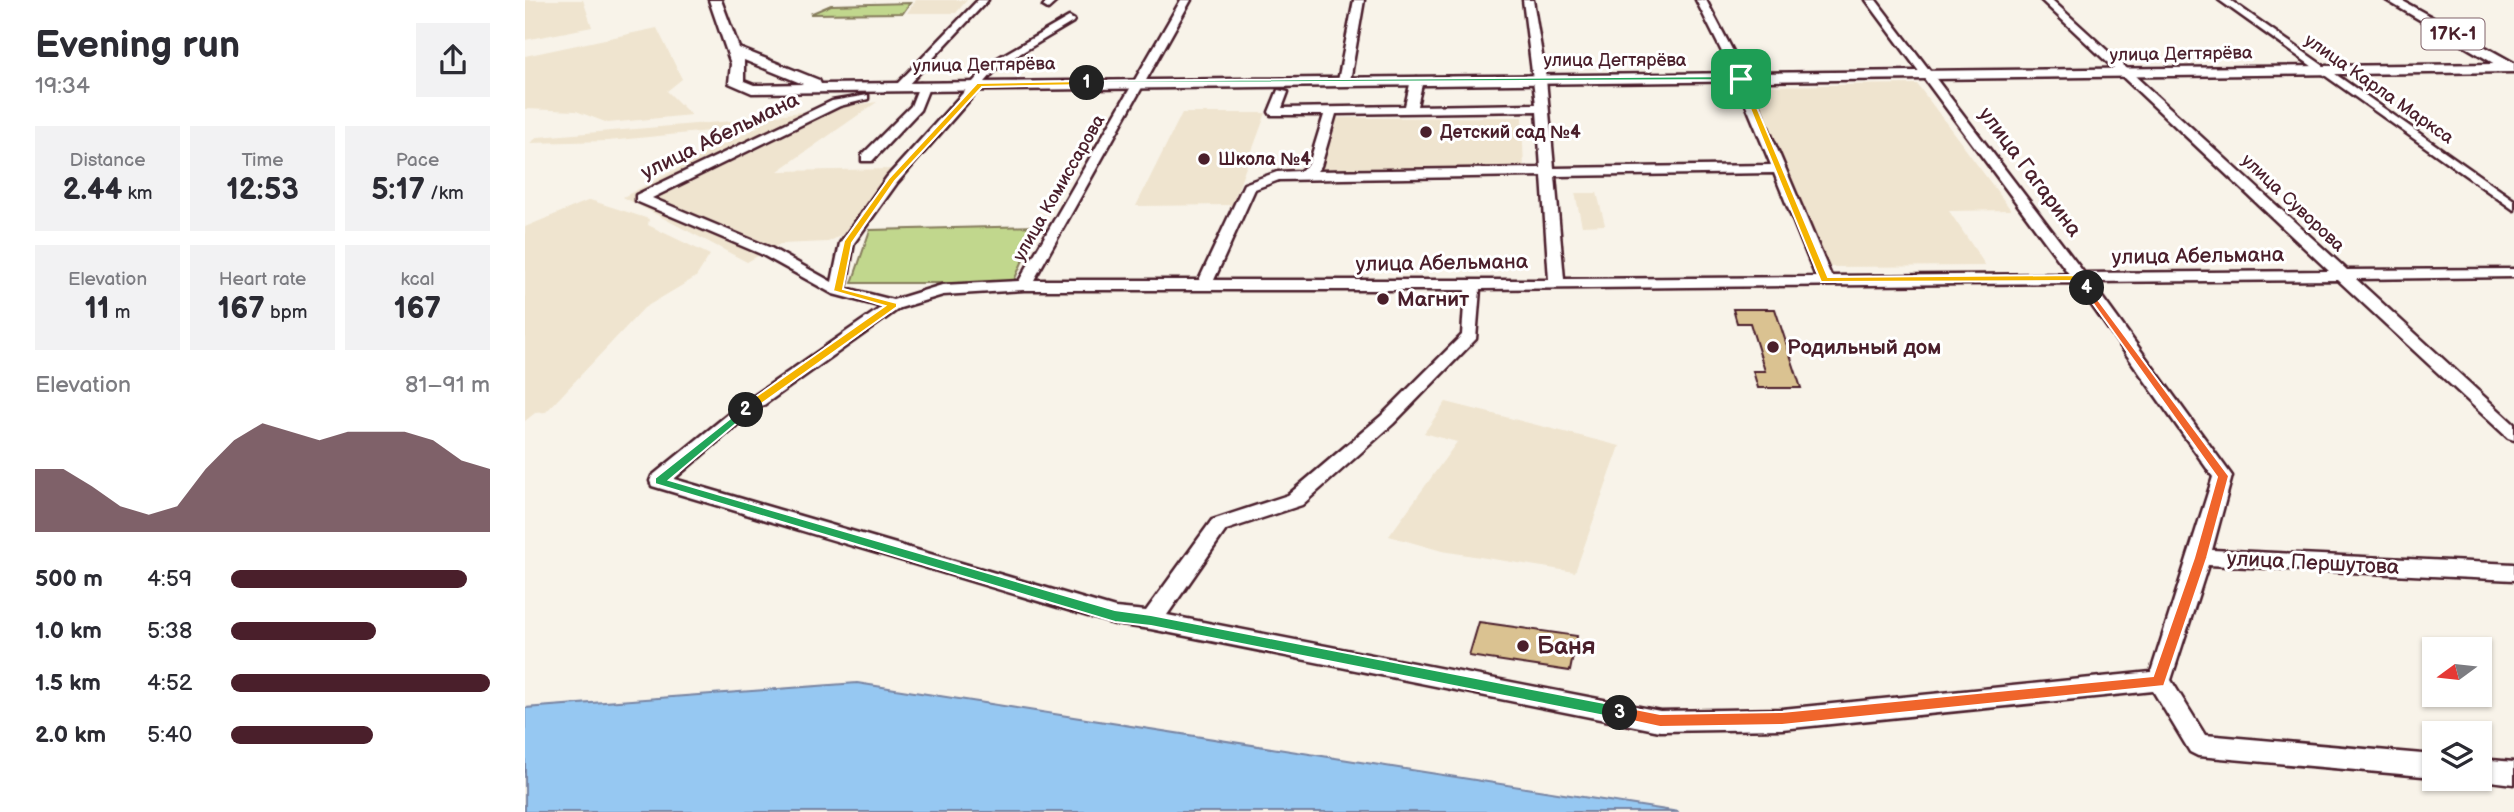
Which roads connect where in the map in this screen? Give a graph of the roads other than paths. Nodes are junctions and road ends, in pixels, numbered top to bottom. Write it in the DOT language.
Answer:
graph roads {
  1 [pos="715,0"];
  2 [pos="983,0"];
  3 [pos="1186,0"];
  4 [pos="1359,0"];
  5 [pos="1528,0"];
  6 [pos="1701,0"];
  7 [pos="1871,0"];
  8 [pos="2046,0"];
  9 [pos="2224,0"];
  10 [pos="2392,0"];
  11 [pos="1069,20"];
  12 [pos="734,51"];
  13 [pos="2514,68"];
  14 [pos="781,71"];
  15 [pos="2325,72"];
  16 [pos="2126,74"];
  17 [pos="1930,76"];
  18 [pos="1539,79"];
  19 [pos="1741,79"];
  20 [pos="735,80"];
  21 [pos="1417,80"];
  22 [pos="1344,81"];
  23 [pos="1140,83"];
  24 [pos="924,85"];
  25 [pos="979,85"];
  26 [pos="883,86"];
  27 [pos="901,86"];
  28 [pos="752,89"];
  29 [pos="1282,92"];
  30 [pos="864,97"];
  31 [pos="1541,107"];
  32 [pos="1410,110"];
  33 [pos="1331,112"];
  34 [pos="867,158"];
  35 [pos="1780,169"];
  36 [pos="1545,172"];
  37 [pos="1303,174"];
  38 [pos="2514,206"];
  39 [pos="2514,273"];
  40 [pos="2344,275"];
  41 [pos="2080,278"];
  42 [pos="1825,280"];
  43 [pos="1557,282"];
  44 [pos="1024,285"];
  45 [pos="1204,285"];
  46 [pos="1473,285"];
  47 [pos="838,291"];
  48 [pos="894,305"];
  49 [pos="2514,434"];
  50 [pos="2200,558"];
  51 [pos="2514,572"];
  52 [pos="1151,620"];
  53 [pos="2159,681"];
  54 [pos="2422,765"];
  55 [pos="2492,771"];
  56 [pos="2514,773"];
  1 -- 12 [label="main road"];
  2 -- 27 [label="street"];
  3 -- 23 [label="street, улица Комиссарова"];
  4 -- 22 [label="street"];
  5 -- 18 [label="street"];
  6 -- 19 [label="street"];
  7 -- 17 [label="street, улица Гагарина"];
  8 -- 16 [label="street, улица Суворова"];
  9 -- 15 [label="street, улица Карла Маркса"];
  10 -- 13 [label="main road, 17К-1"];
  11 -- 25 [label="street"];
  12 -- 14 [label="main road"];
  12 -- 20 [label="main road"];
  13 -- 15 [label="main road, улица Дегтярёва"];
  14 -- 20 [label="main road"];
  14 -- 26 [label="main road"];
  14 -- 28 [label="main road"];
  15 -- 16 [label="main road, улица Дегтярёва"];
  15 -- 38 [label="street, улица Карла Маркса"];
  16 -- 17 [label="main road, улица Дегтярёва"];
  16 -- 40 [label="street, улица Суворова"];
  17 -- 19 [label="main road, улица Дегтярёва"];
  17 -- 41 [label="street, улица Гагарина"];
  18 -- 19 [label="main road, улица Дегтярёва"];
  18 -- 21 [label="main road, улица Дегтярёва"];
  18 -- 31 [label="street"];
  19 -- 35 [label="street"];
  20 -- 28 [label="main road"];
  21 -- 22 [label="main road, улица Дегтярёва"];
  21 -- 32 [label="street"];
  22 -- 23 [label="main road, улица Дегтярёва"];
  23 -- 25 [label="main road, улица Дегтярёва"];
  23 -- 44 [label="street, улица Комиссарова"];
  24 -- 25 [label="main road, улица Дегтярёва"];
  24 -- 27 [label="main road, улица Дегтярёва"];
  24 -- 34 [label="street"];
  25 -- 47 [label="street"];
  26 -- 27 [label="main road, улица Дегтярёва"];
  26 -- 28 [label="main road, улица Дегтярёва"];
  29 -- 33 [label="street"];
  30 -- 47 [label="street, улица Абельмана"];
  31 -- 32 [label="street"];
  31 -- 36 [label="street"];
  32 -- 33 [label="street"];
  33 -- 37 [label="street"];
  35 -- 36 [label="street"];
  35 -- 42 [label="street"];
  36 -- 37 [label="street"];
  36 -- 43 [label="street"];
  37 -- 45 [label="street"];
  39 -- 40 [label="street, улица Абельмана"];
  40 -- 41 [label="street, улица Абельмана"];
  40 -- 49 [label="street, улица Суворова"];
  41 -- 42 [label="street, улица Абельмана"];
  41 -- 50 [label="street, улица Гагарина"];
  42 -- 43 [label="street, улица Абельмана"];
  43 -- 46 [label="street, улица Абельмана"];
  44 -- 45 [label="street, улица Абельмана"];
  44 -- 48 [label="street, улица Абельмана"];
  45 -- 46 [label="street, улица Абельмана"];
  46 -- 52 [label="street"];
  47 -- 48 [label="street, улица Абельмана"];
  48 -- 52 [label="street"];
  50 -- 51 [label="street, улица Першутова"];
  50 -- 53 [label="street, улица Першутова"];
  52 -- 53 [label="street"];
  53 -- 54 [label="street"];
  55 -- 56 [label="street"];
}
